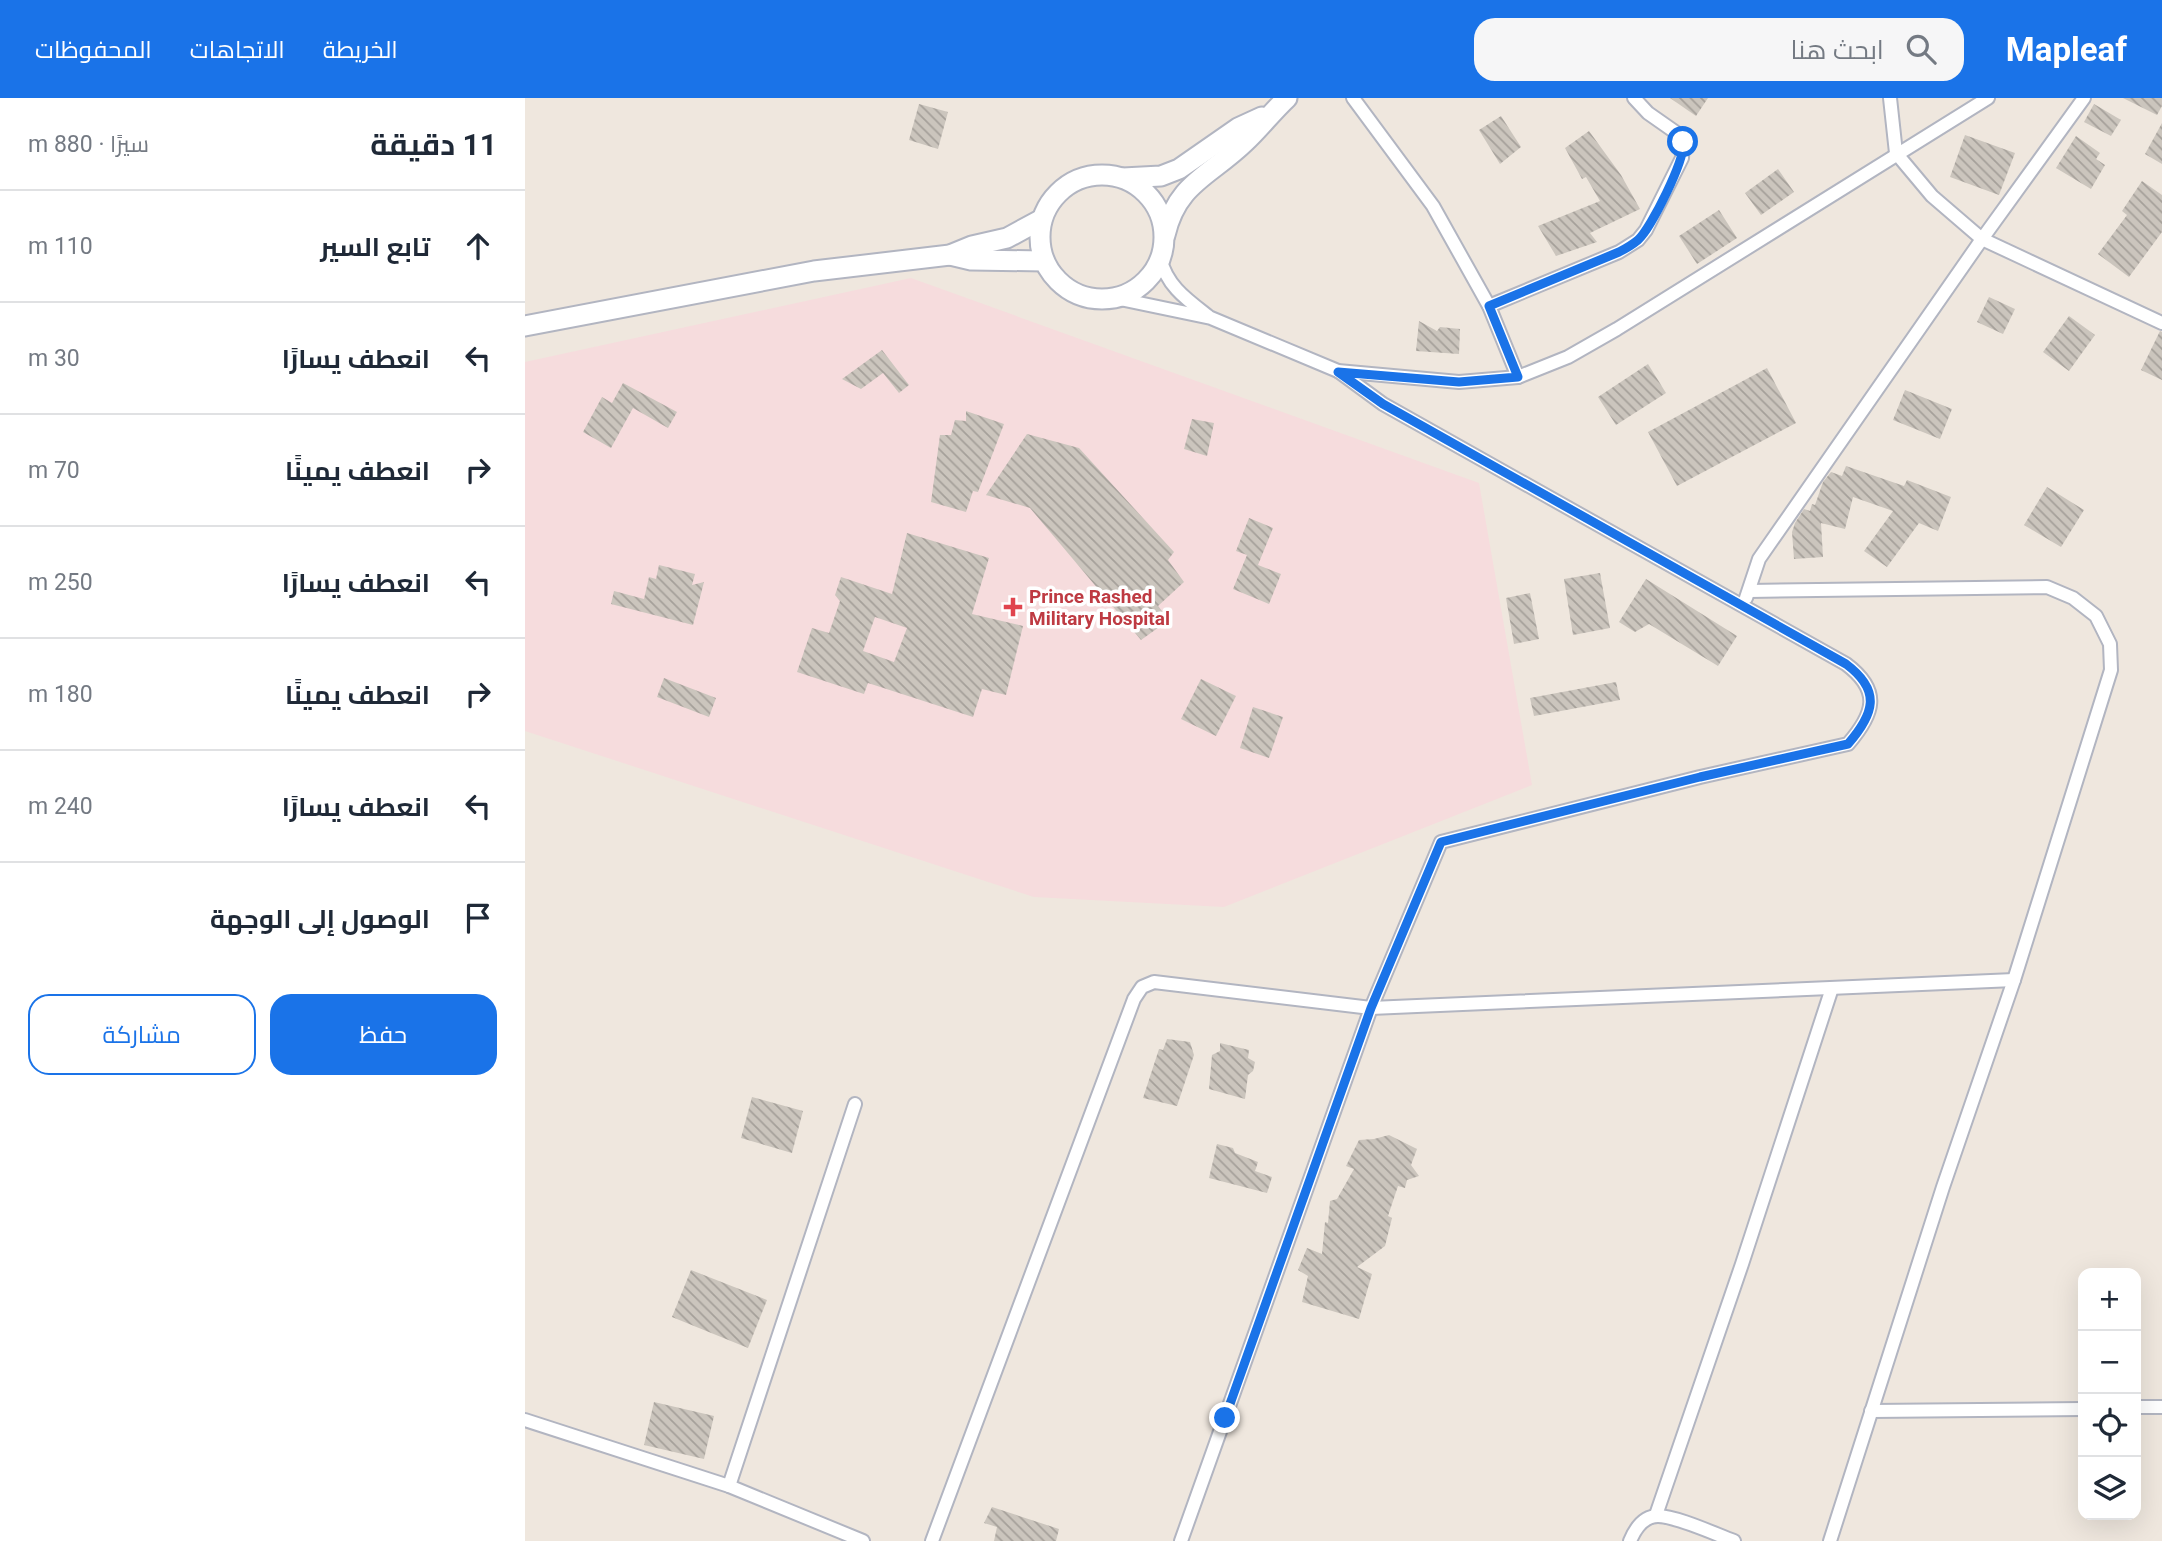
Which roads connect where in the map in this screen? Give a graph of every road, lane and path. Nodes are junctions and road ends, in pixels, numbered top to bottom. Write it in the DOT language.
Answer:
graph roads {
  1 [pos="1287,98"];
  2 [pos="1353,98"];
  3 [pos="1634,98"];
  4 [pos="1890,98"];
  5 [pos="1988,98"];
  6 [pos="2084,98"];
  7 [pos="1269,114"];
  8 [pos="1896,153"];
  9 [pos="1123,178"];
  10 [pos="1042,219"];
  11 [pos="1982,239"];
  12 [pos="1162,249"];
  13 [pos="950,255"];
  14 [pos="1044,261"];
  15 [pos="1115,298"];
  16 [pos="1489,306"];
  17 [pos="1211,318"];
  18 [pos="2162,323"];
  19 [pos="525,326"];
  20 [pos="1338,372"];
  21 [pos="1518,377"];
  22 [pos="1749,591"];
  23 [pos="1744,606"];
  24 [pos="2014,980"];
  25 [pos="1832,988"];
  26 [pos="1371,1008"];
  27 [pos="855,1104"];
  28 [pos="2162,1407"];
  29 [pos="2141,1408"];
  30 [pos="2078,1409"];
  31 [pos="1871,1411"];
  32 [pos="525,1420"];
  33 [pos="729,1486"];
  34 [pos="1656,1516"];
  35 [pos="863,1541"];
  36 [pos="932,1541"];
  37 [pos="1181,1541"];
  38 [pos="1630,1541"];
  39 [pos="1734,1541"];
  40 [pos="1830,1541"];
  1 -- 7 [label="street"];
  2 -- 16 [label="street"];
  3 -- 16 [label="street"];
  4 -- 8 [label="street"];
  5 -- 8 [label="street"];
  6 -- 11 [label="street"];
  7 -- 9 [label="street"];
  7 -- 12 [label="street"];
  8 -- 11 [label="street"];
  8 -- 21 [label="street"];
  9 -- 10 [label="street"];
  9 -- 12 [label="street"];
  10 -- 13 [label="street"];
  10 -- 14 [label="street"];
  11 -- 18 [label="street"];
  11 -- 22 [label="street"];
  12 -- 15 [label="street"];
  12 -- 17 [label="street"];
  13 -- 14 [label="street"];
  13 -- 19 [label="street"];
  14 -- 15 [label="street"];
  15 -- 17 [label="street"];
  16 -- 21 [label="street"];
  17 -- 20 [label="street"];
  20 -- 21 [label="street"];
  20 -- 23 [label="street"];
  22 -- 23 [label="street"];
  22 -- 24 [label="street"];
  23 -- 26 [label="street"];
  24 -- 25 [label="street"];
  24 -- 31 [label="street"];
  25 -- 26 [label="street"];
  25 -- 34 [label="street"];
  26 -- 36 [label="street"];
  26 -- 37 [label="street"];
  27 -- 33 [label="street"];
  28 -- 29 [label="street"];
  30 -- 31 [label="street"];
  31 -- 40 [label="street"];
  32 -- 33 [label="street"];
  33 -- 35 [label="street"];
  34 -- 38 [label="street"];
  34 -- 39 [label="street"];
}
